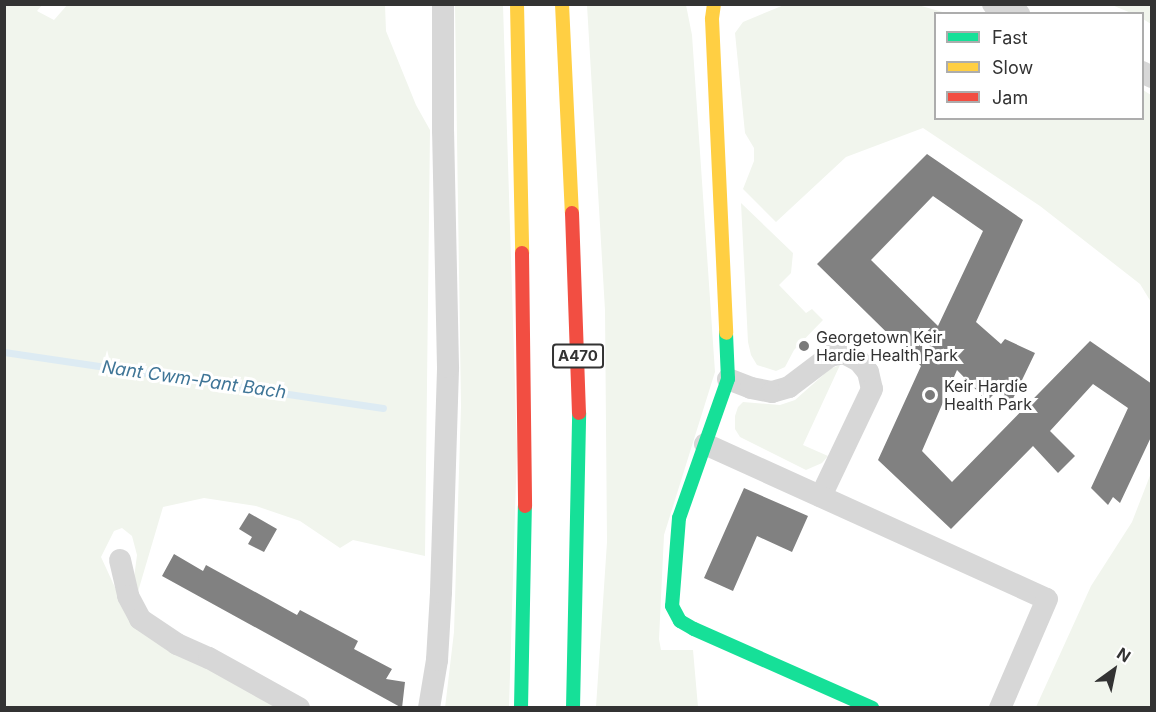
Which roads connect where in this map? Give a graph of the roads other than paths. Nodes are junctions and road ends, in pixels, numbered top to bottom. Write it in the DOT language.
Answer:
graph roads {
  1 [pos="443,4"];
  2 [pos="517,4"];
  3 [pos="562,4"];
  4 [pos="714,4"];
  5 [pos="993,4"];
  6 [pos="1014,12"];
  7 [pos="728,379"];
  8 [pos="705,444"];
  9 [pos="821,496"];
  10 [pos="120,560"];
  11 [pos="299,708"];
  12 [pos="429,708"];
  13 [pos="521,708"];
  14 [pos="573,708"];
  15 [pos="872,708"];
  16 [pos="1000,708"];
  1 -- 12 [label="street"];
  2 -- 13 [label="main road"];
  3 -- 14 [label="main road, A470"];
  4 -- 7 [label="main road"];
  5 -- 6 [label="street"];
  7 -- 8 [label="main road"];
  7 -- 9 [label="street"];
  8 -- 9 [label="street"];
  8 -- 15 [label="main road"];
  9 -- 16 [label="street"];
  10 -- 11 [label="street"];
}
